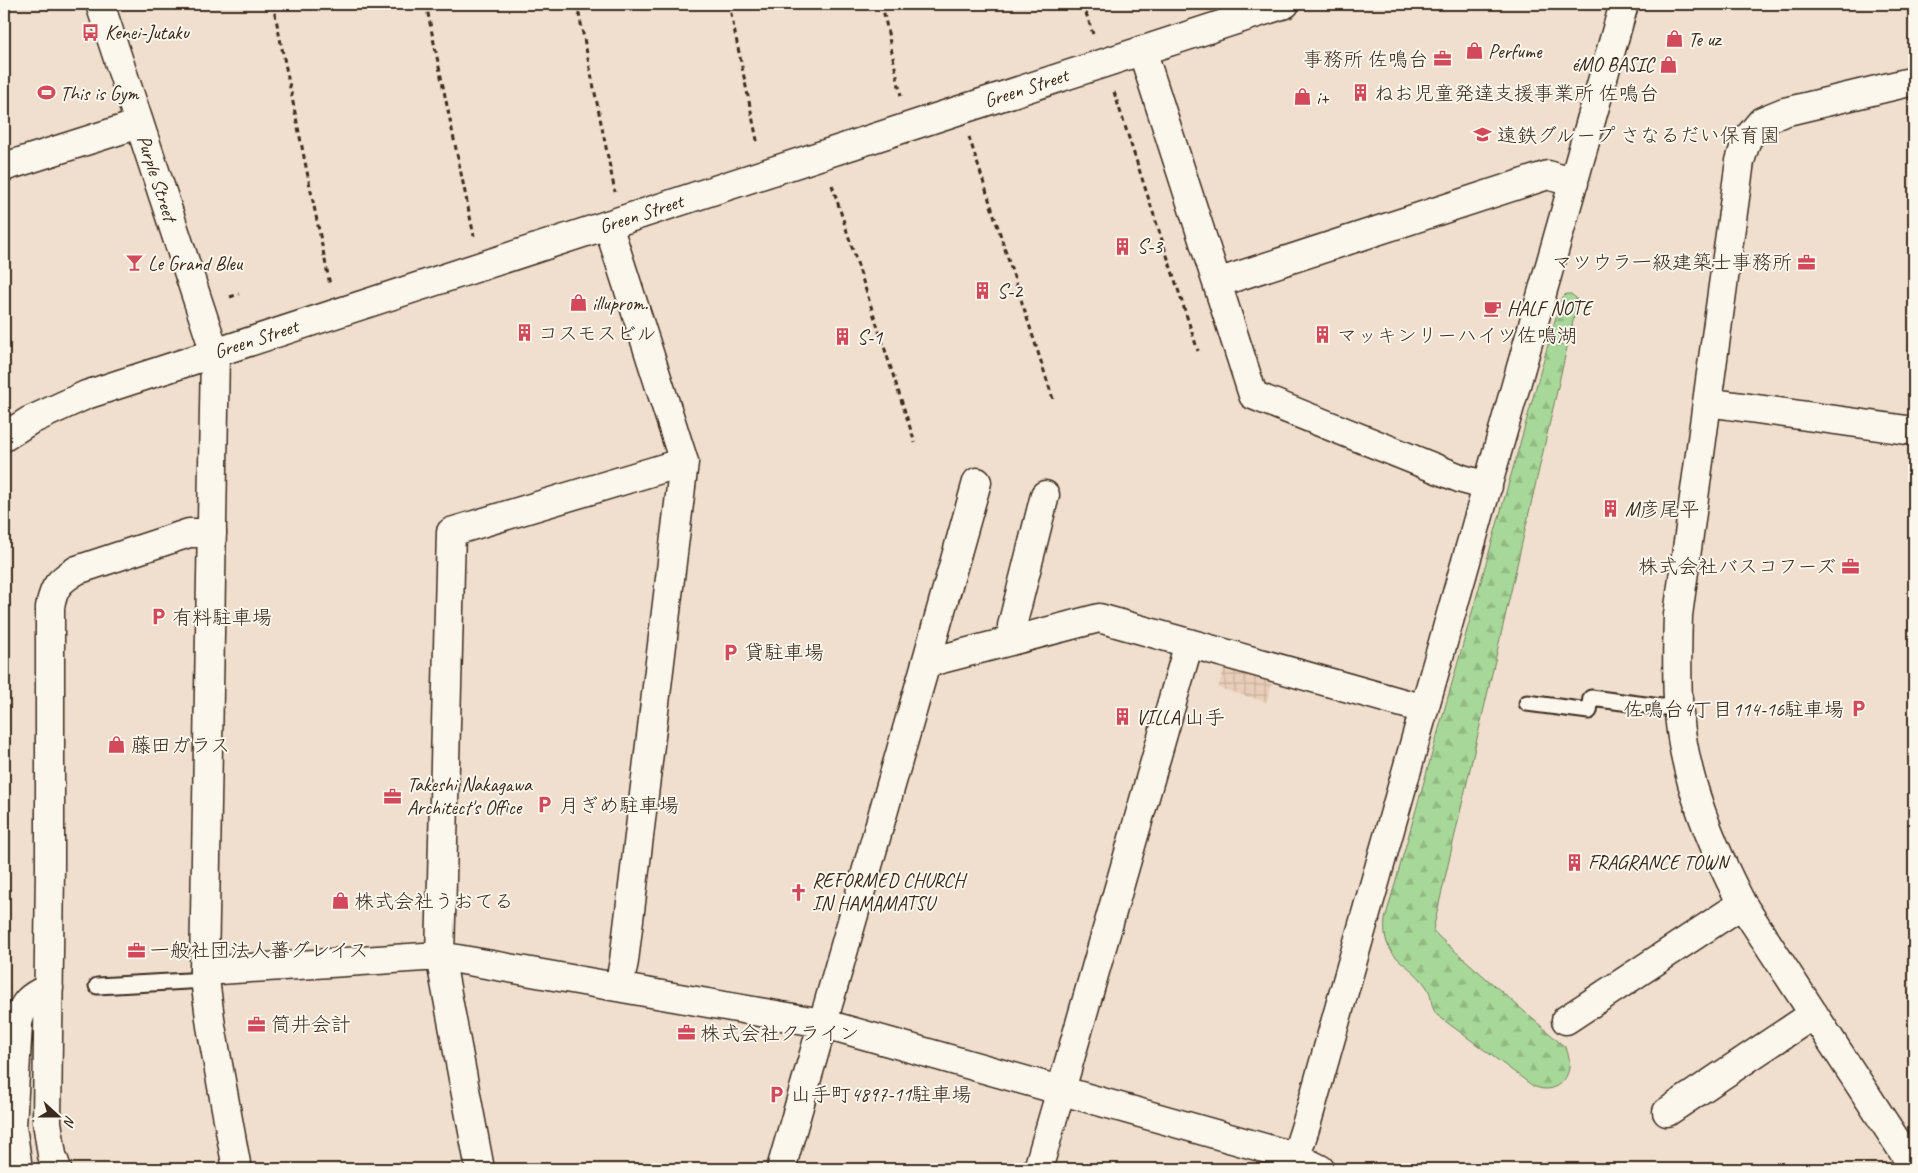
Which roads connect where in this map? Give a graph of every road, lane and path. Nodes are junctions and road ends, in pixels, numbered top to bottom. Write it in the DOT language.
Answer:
graph roads {
  1 [pos="100,4"];
  2 [pos="273,4"];
  3 [pos="426,4"];
  4 [pos="577,4"];
  5 [pos="729,4"];
  6 [pos="882,4"];
  7 [pos="1083,4"];
  8 [pos="1285,4"];
  9 [pos="1624,4"];
  10 [pos="1092,31"];
  11 [pos="1142,50"];
  12 [pos="1914,81"];
  13 [pos="901,93"];
  14 [pos="1115,95"];
  15 [pos="139,124"];
  16 [pos="757,140"];
  17 [pos="971,142"];
  18 [pos="4,167"];
  19 [pos="1574,183"];
  20 [pos="614,187"];
  21 [pos="833,187"];
  22 [pos="608,225"];
  23 [pos="473,233"];
  24 [pos="329,280"];
  25 [pos="1217,283"];
  26 [pos="239,294"];
  27 [pos="230,297"];
  28 [pos="1198,351"];
  29 [pos="215,353"];
  30 [pos="1053,399"];
  31 [pos="1707,402"];
  32 [pos="1914,431"];
  33 [pos="4,437"];
  34 [pos="915,443"];
  35 [pos="684,462"];
  36 [pos="977,482"];
  37 [pos="1488,486"];
  38 [pos="1045,495"];
  39 [pos="212,533"];
  40 [pos="1016,639"];
  41 [pos="1189,643"];
  42 [pos="926,663"];
  43 [pos="1527,703"];
  44 [pos="1678,706"];
  45 [pos="1424,710"];
  46 [pos="1742,904"];
  47 [pos="440,956"];
  48 [pos="205,976"];
  49 [pos="97,986"];
  50 [pos="619,987"];
  51 [pos="48,988"];
  52 [pos="1814,1014"];
  53 [pos="1566,1020"];
  54 [pos="822,1023"];
  55 [pos="1061,1090"];
  56 [pos="1667,1112"];
  57 [pos="1294,1163"];
  58 [pos="1902,1164"];
  59 [pos="18,1169"];
  60 [pos="57,1169"];
  61 [pos="238,1169"];
  62 [pos="480,1169"];
  63 [pos="781,1169"];
  64 [pos="1038,1169"];
  65 [pos="1320,1169"];
  1 -- 15 [label="street, Purple Street"];
  2 -- 24 [label="path"];
  3 -- 23 [label="path"];
  4 -- 20 [label="path"];
  5 -- 16 [label="path"];
  6 -- 13 [label="path"];
  7 -- 10 [label="path"];
  8 -- 11 [label="street, Green Street"];
  9 -- 19 [label="street"];
  11 -- 22 [label="street, Green Street"];
  11 -- 25 [label="street"];
  12 -- 31 [label="street"];
  14 -- 28 [label="path"];
  15 -- 18 [label="street"];
  15 -- 29 [label="street, Purple Street"];
  17 -- 30 [label="path"];
  19 -- 25 [label="street"];
  19 -- 37 [label="street"];
  21 -- 34 [label="path"];
  22 -- 29 [label="street, Green Street"];
  22 -- 35 [label="street"];
  25 -- 37 [label="street"];
  26 -- 27 [label="path"];
  29 -- 33 [label="street, Green Street"];
  29 -- 39 [label="street, Purple Street"];
  31 -- 32 [label="street"];
  31 -- 44 [label="street"];
  35 -- 47 [label="street"];
  35 -- 50 [label="street"];
  36 -- 42 [label="street"];
  37 -- 45 [label="street"];
  38 -- 40 [label="street"];
  39 -- 48 [label="street, Purple Street"];
  39 -- 51 [label="street"];
  40 -- 41 [label="street"];
  40 -- 42 [label="street"];
  41 -- 45 [label="street"];
  41 -- 55 [label="street"];
  42 -- 54 [label="street"];
  43 -- 44 [label="lane"];
  44 -- 46 [label="street"];
  45 -- 57 [label="street"];
  46 -- 52 [label="street"];
  46 -- 53 [label="street"];
  47 -- 48 [label="street"];
  47 -- 50 [label="street"];
  47 -- 62 [label="street"];
  48 -- 49 [label="lane"];
  48 -- 61 [label="street, Purple Street"];
  50 -- 54 [label="street"];
  51 -- 59 [label="street"];
  51 -- 60 [label="street"];
  52 -- 56 [label="street"];
  52 -- 58 [label="street"];
  54 -- 55 [label="street"];
  54 -- 63 [label="street"];
  55 -- 57 [label="street"];
  55 -- 64 [label="street"];
  57 -- 65 [label="street"];
}
